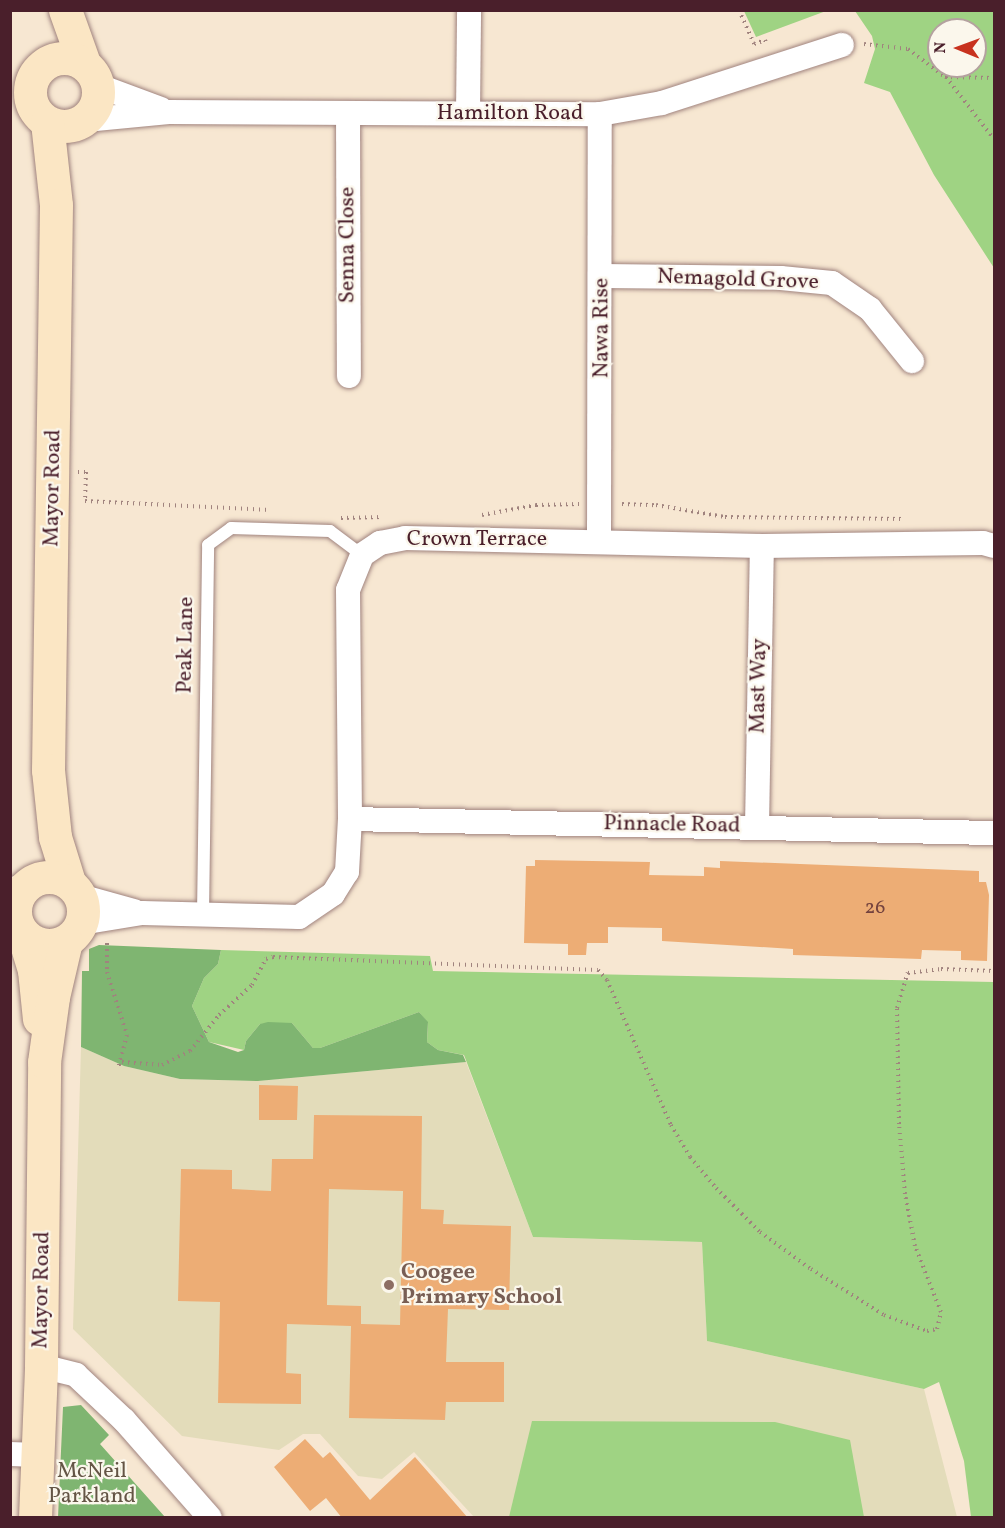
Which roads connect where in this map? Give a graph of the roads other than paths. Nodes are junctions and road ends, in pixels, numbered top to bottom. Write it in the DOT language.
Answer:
graph roads {
  1 [pos="51,10"];
  2 [pos="65,10"];
  3 [pos="469,10"];
  4 [pos="842,45"];
  5 [pos="32,68"];
  6 [pos="91,75"];
  7 [pos="30,107"];
  8 [pos="169,112"];
  9 [pos="468,113"];
  10 [pos="348,114"];
  11 [pos="600,114"];
  12 [pos="83,121"];
  13 [pos="56,205"];
  14 [pos="602,276"];
  15 [pos="912,361"];
  16 [pos="349,376"];
  17 [pos="599,542"];
  18 [pos="762,546"];
  19 [pos="994,546"];
  20 [pos="362,555"];
  21 [pos="48,770"];
  22 [pos="350,819"];
  23 [pos="757,827"];
  24 [pos="994,832"];
  25 [pos="22,886"];
  26 [pos="74,910"];
  27 [pos="204,914"];
  28 [pos="18,931"];
  29 [pos="44,1062"];
  30 [pos="41,1366"];
  31 [pos="24,1455"];
  32 [pos="35,1518"];
  33 [pos="210,1518"];
  1 -- 5 [label="main road"];
  2 -- 6 [label="main road"];
  3 -- 9 [label="street"];
  4 -- 11 [label="street, Hamilton Road"];
  5 -- 6 [label="main road"];
  5 -- 7 [label="main road"];
  6 -- 8 [label="street, Hamilton Road"];
  6 -- 12 [label="main road"];
  7 -- 12 [label="main road"];
  7 -- 13 [label="main road, Mayor Road"];
  8 -- 10 [label="street, Hamilton Road"];
  8 -- 12 [label="street, Hamilton Road"];
  9 -- 10 [label="street, Hamilton Road"];
  9 -- 11 [label="street, Hamilton Road"];
  10 -- 16 [label="street, Senna Close"];
  11 -- 14 [label="street, Nawa Rise"];
  12 -- 13 [label="main road, Mayor Road"];
  13 -- 21 [label="main road, Mayor Road"];
  14 -- 15 [label="street, Nemagold Grove"];
  14 -- 17 [label="street, Nawa Rise"];
  17 -- 18 [label="street, Crown Terrace"];
  17 -- 20 [label="street, Crown Terrace"];
  18 -- 19 [label="street, Crown Terrace"];
  18 -- 23 [label="street, Mast Way"];
  20 -- 22 [label="street"];
  20 -- 27 [label="lane, Peak Lane"];
  21 -- 25 [label="main road, Mayor Road"];
  21 -- 26 [label="main road, Mayor Road"];
  22 -- 23 [label="street, Pinnacle Road"];
  22 -- 27 [label="street"];
  23 -- 24 [label="street, Pinnacle Road"];
  25 -- 26 [label="main road"];
  25 -- 28 [label="main road"];
  26 -- 27 [label="street"];
  26 -- 28 [label="main road"];
  26 -- 29 [label="main road, Mayor Road"];
  28 -- 29 [label="main road, Mayor Road"];
  29 -- 30 [label="main road, Mayor Road"];
  30 -- 31 [label="main road, Mayor Road"];
  30 -- 33 [label="street"];
  31 -- 32 [label="main road, Mayor Road"];
}
